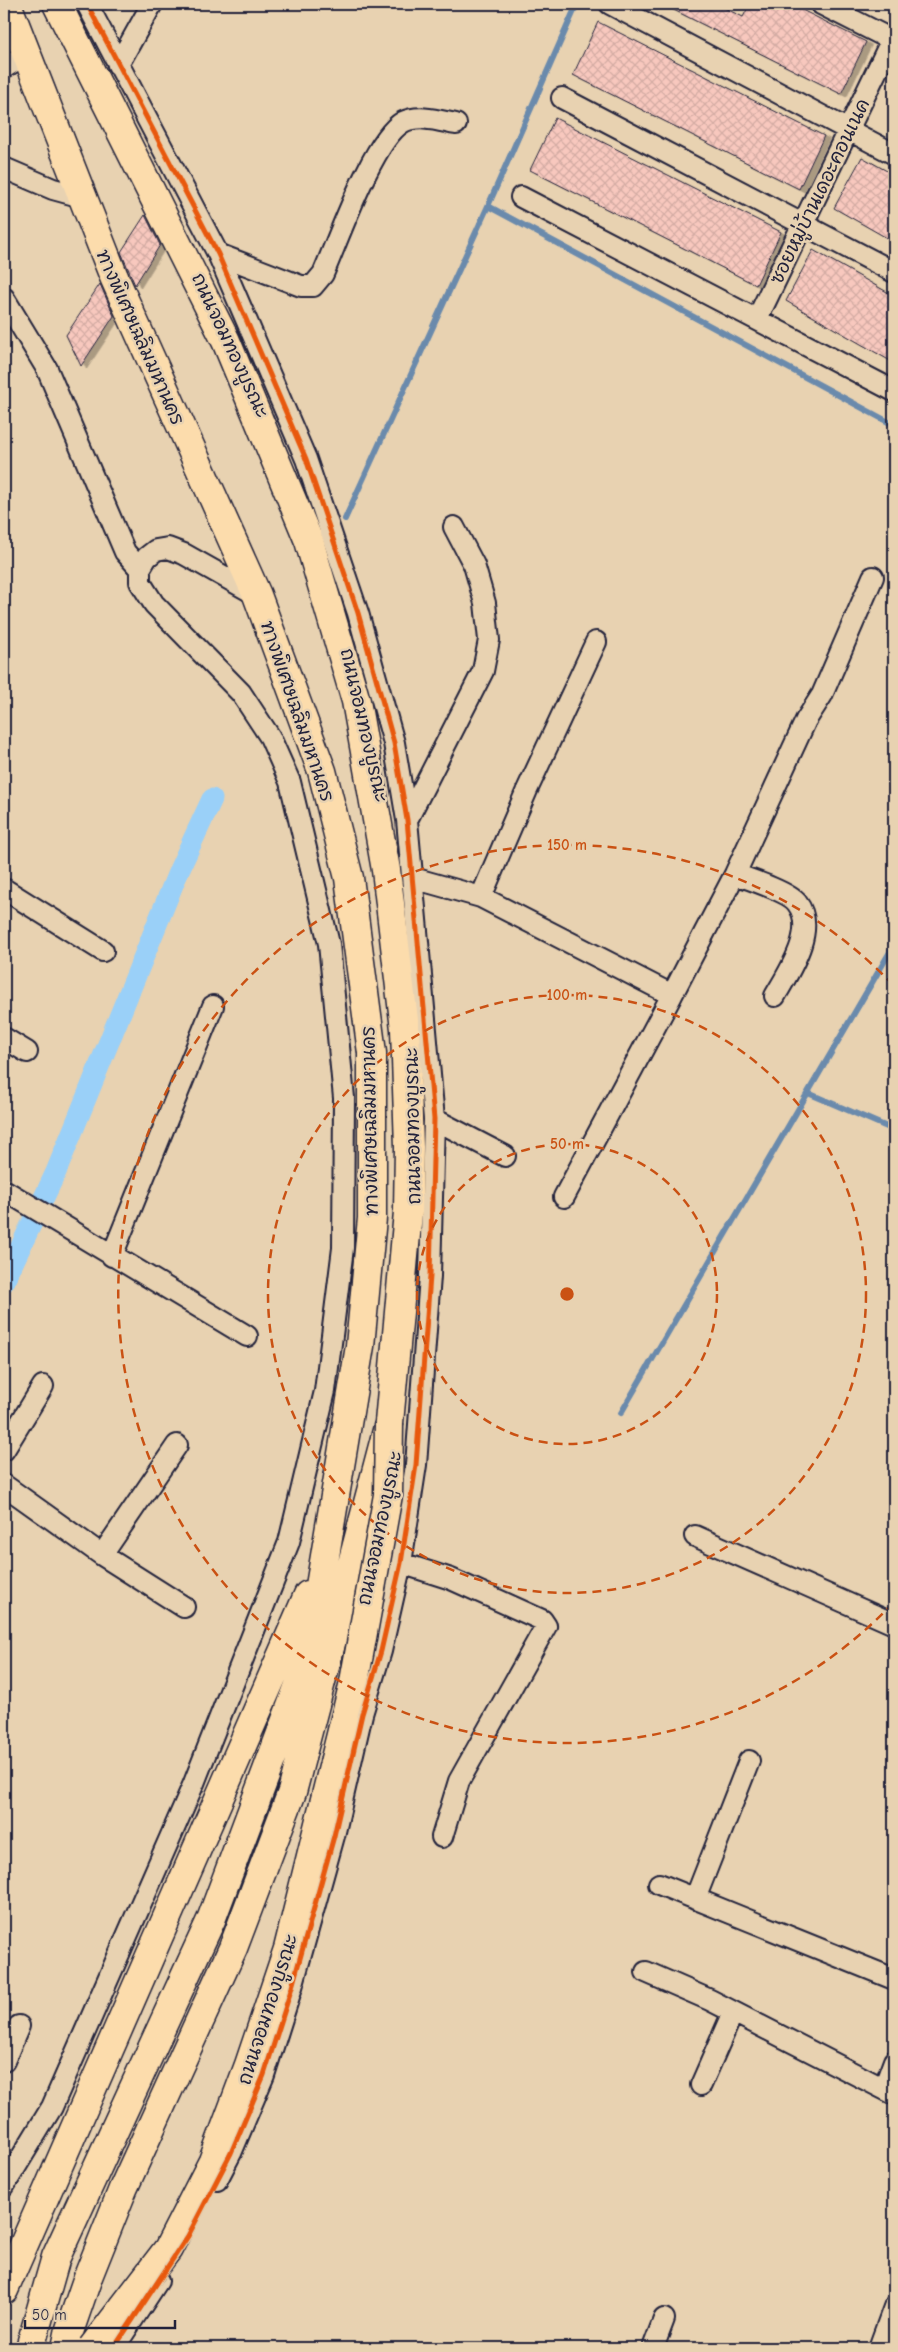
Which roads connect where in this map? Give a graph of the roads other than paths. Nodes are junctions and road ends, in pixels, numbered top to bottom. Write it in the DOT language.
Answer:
graph roads {
  1 [pos="7,4"];
  2 [pos="57,4"];
  3 [pos="65,4"];
  4 [pos="86,4"];
  5 [pos="152,4"];
  6 [pos="610,4"];
  7 [pos="821,4"];
  8 [pos="893,39"];
  9 [pos="15,61"];
  10 [pos="118,65"];
  11 [pos="562,98"];
  12 [pos="456,124"];
  13 [pos="849,129"];
  14 [pos="894,154"];
  15 [pos="4,168"];
  16 [pos="82,197"];
  17 [pos="521,197"];
  18 [pos="803,224"];
  19 [pos="218,254"];
  20 [pos="894,272"];
  21 [pos="4,298"];
  22 [pos="757,320"];
  23 [pos="894,391"];
  24 [pos="454,527"];
  25 [pos="140,569"];
  26 [pos="873,577"];
  27 [pos="257,596"];
  28 [pos="596,642"];
  29 [pos="407,820"];
  30 [pos="735,874"];
  31 [pos="413,878"];
  32 [pos="4,889"];
  33 [pos="481,897"];
  34 [pos="103,951"];
  35 [pos="672,995"];
  36 [pos="775,996"];
  37 [pos="213,1006"];
  38 [pos="4,1038"];
  39 [pos="27,1052"];
  40 [pos="434,1119"];
  41 [pos="505,1156"];
  42 [pos="10,1194"];
  43 [pos="564,1197"];
  44 [pos="112,1256"];
  45 [pos="248,1336"];
  46 [pos="43,1386"];
  47 [pos="389,1423"];
  48 [pos="177,1445"];
  49 [pos="4,1450"];
  50 [pos="4,1485"];
  51 [pos="695,1536"];
  52 [pos="326,1552"];
  53 [pos="102,1555"];
  54 [pos="401,1563"];
  55 [pos="184,1607"];
  56 [pos="894,1624"];
  57 [pos="749,1761"];
  58 [pos="442,1837"];
  59 [pos="659,1884"];
  60 [pos="695,1899"];
  61 [pos="646,1972"];
  62 [pos="894,1979"];
  63 [pos="732,2012"];
  64 [pos="18,2026"];
  65 [pos="4,2060"];
  66 [pos="894,2061"];
  67 [pos="700,2085"];
  68 [pos="889,2091"];
  69 [pos="4,2186"];
  70 [pos="4,2290"];
  71 [pos="894,2307"];
  72 [pos="664,2319"];
  73 [pos="30,2348"];
  74 [pos="66,2348"];
  75 [pos="94,2348"];
  76 [pos="114,2348"];
  77 [pos="653,2348"];
  78 [pos="879,2348"];
  1 -- 9 [label="highway, ทางพิเศษเฉลิมมหานคร"];
  2 -- 47 [label="highway, ทางพิเศษเฉลิมมหานคร"];
  3 -- 75 [label="street, ถนนจอมทองบูรณะ"];
  4 -- 10 [label="street, ถนนจอมทองบูรณะ"];
  5 -- 10 [label="street"];
  6 -- 13 [label="street"];
  7 -- 8 [label="street"];
  8 -- 13 [label="street, ซอยหมู่บ้านเดอะคอนเนค"];
  9 -- 16 [label="highway, ทางพิเศษเฉลิมมหานคร"];
  10 -- 19 [label="street, ถนนจอมทองบูรณะ"];
  11 -- 18 [label="street"];
  12 -- 19 [label="street"];
  13 -- 14 [label="street"];
  13 -- 18 [label="street, ซอยหมู่บ้านเดอะคอนเนค"];
  15 -- 16 [label="street"];
  16 -- 27 [label="highway, ทางพิเศษเฉลิมมหานคร"];
  17 -- 22 [label="street"];
  18 -- 20 [label="street"];
  18 -- 22 [label="street, ซอยหมู่บ้านเดอะคอนเนค"];
  19 -- 29 [label="street, ถนนจอมทองบูรณะ"];
  21 -- 25 [label="street"];
  22 -- 23 [label="street"];
  24 -- 29 [label="street"];
  25 -- 27 [label="street"];
  25 -- 69 [label="street"];
  26 -- 30 [label="street"];
  27 -- 52 [label="highway, ทางพิเศษเฉลิมมหานคร"];
  28 -- 33 [label="street"];
  29 -- 31 [label="street, ถนนจอมทองบูรณะ"];
  30 -- 35 [label="street"];
  30 -- 36 [label="street"];
  31 -- 33 [label="street"];
  31 -- 40 [label="street, ถนนจอมทองบูรณะ"];
  32 -- 34 [label="street"];
  33 -- 35 [label="street"];
  35 -- 43 [label="street"];
  37 -- 44 [label="street"];
  38 -- 39 [label="street"];
  40 -- 41 [label="street"];
  40 -- 54 [label="street, ถนนจอมทองบูรณะ"];
  42 -- 44 [label="street"];
  44 -- 45 [label="street"];
  46 -- 49 [label="street"];
  47 -- 74 [label="highway, bridge"];
  47 -- 75 [label="highway, bridge"];
  48 -- 53 [label="street"];
  50 -- 53 [label="street"];
  51 -- 56 [label="street"];
  52 -- 70 [label="highway"];
  52 -- 73 [label="highway"];
  53 -- 55 [label="street"];
  54 -- 58 [label="street"];
  54 -- 76 [label="street, ถนนจอมทองบูรณะ"];
  57 -- 60 [label="street"];
  59 -- 60 [label="street"];
  60 -- 62 [label="street"];
  61 -- 63 [label="street"];
  63 -- 67 [label="street"];
  63 -- 68 [label="street"];
  64 -- 65 [label="street"];
  66 -- 68 [label="street"];
  71 -- 78 [label="street"];
  72 -- 77 [label="street"];
}
